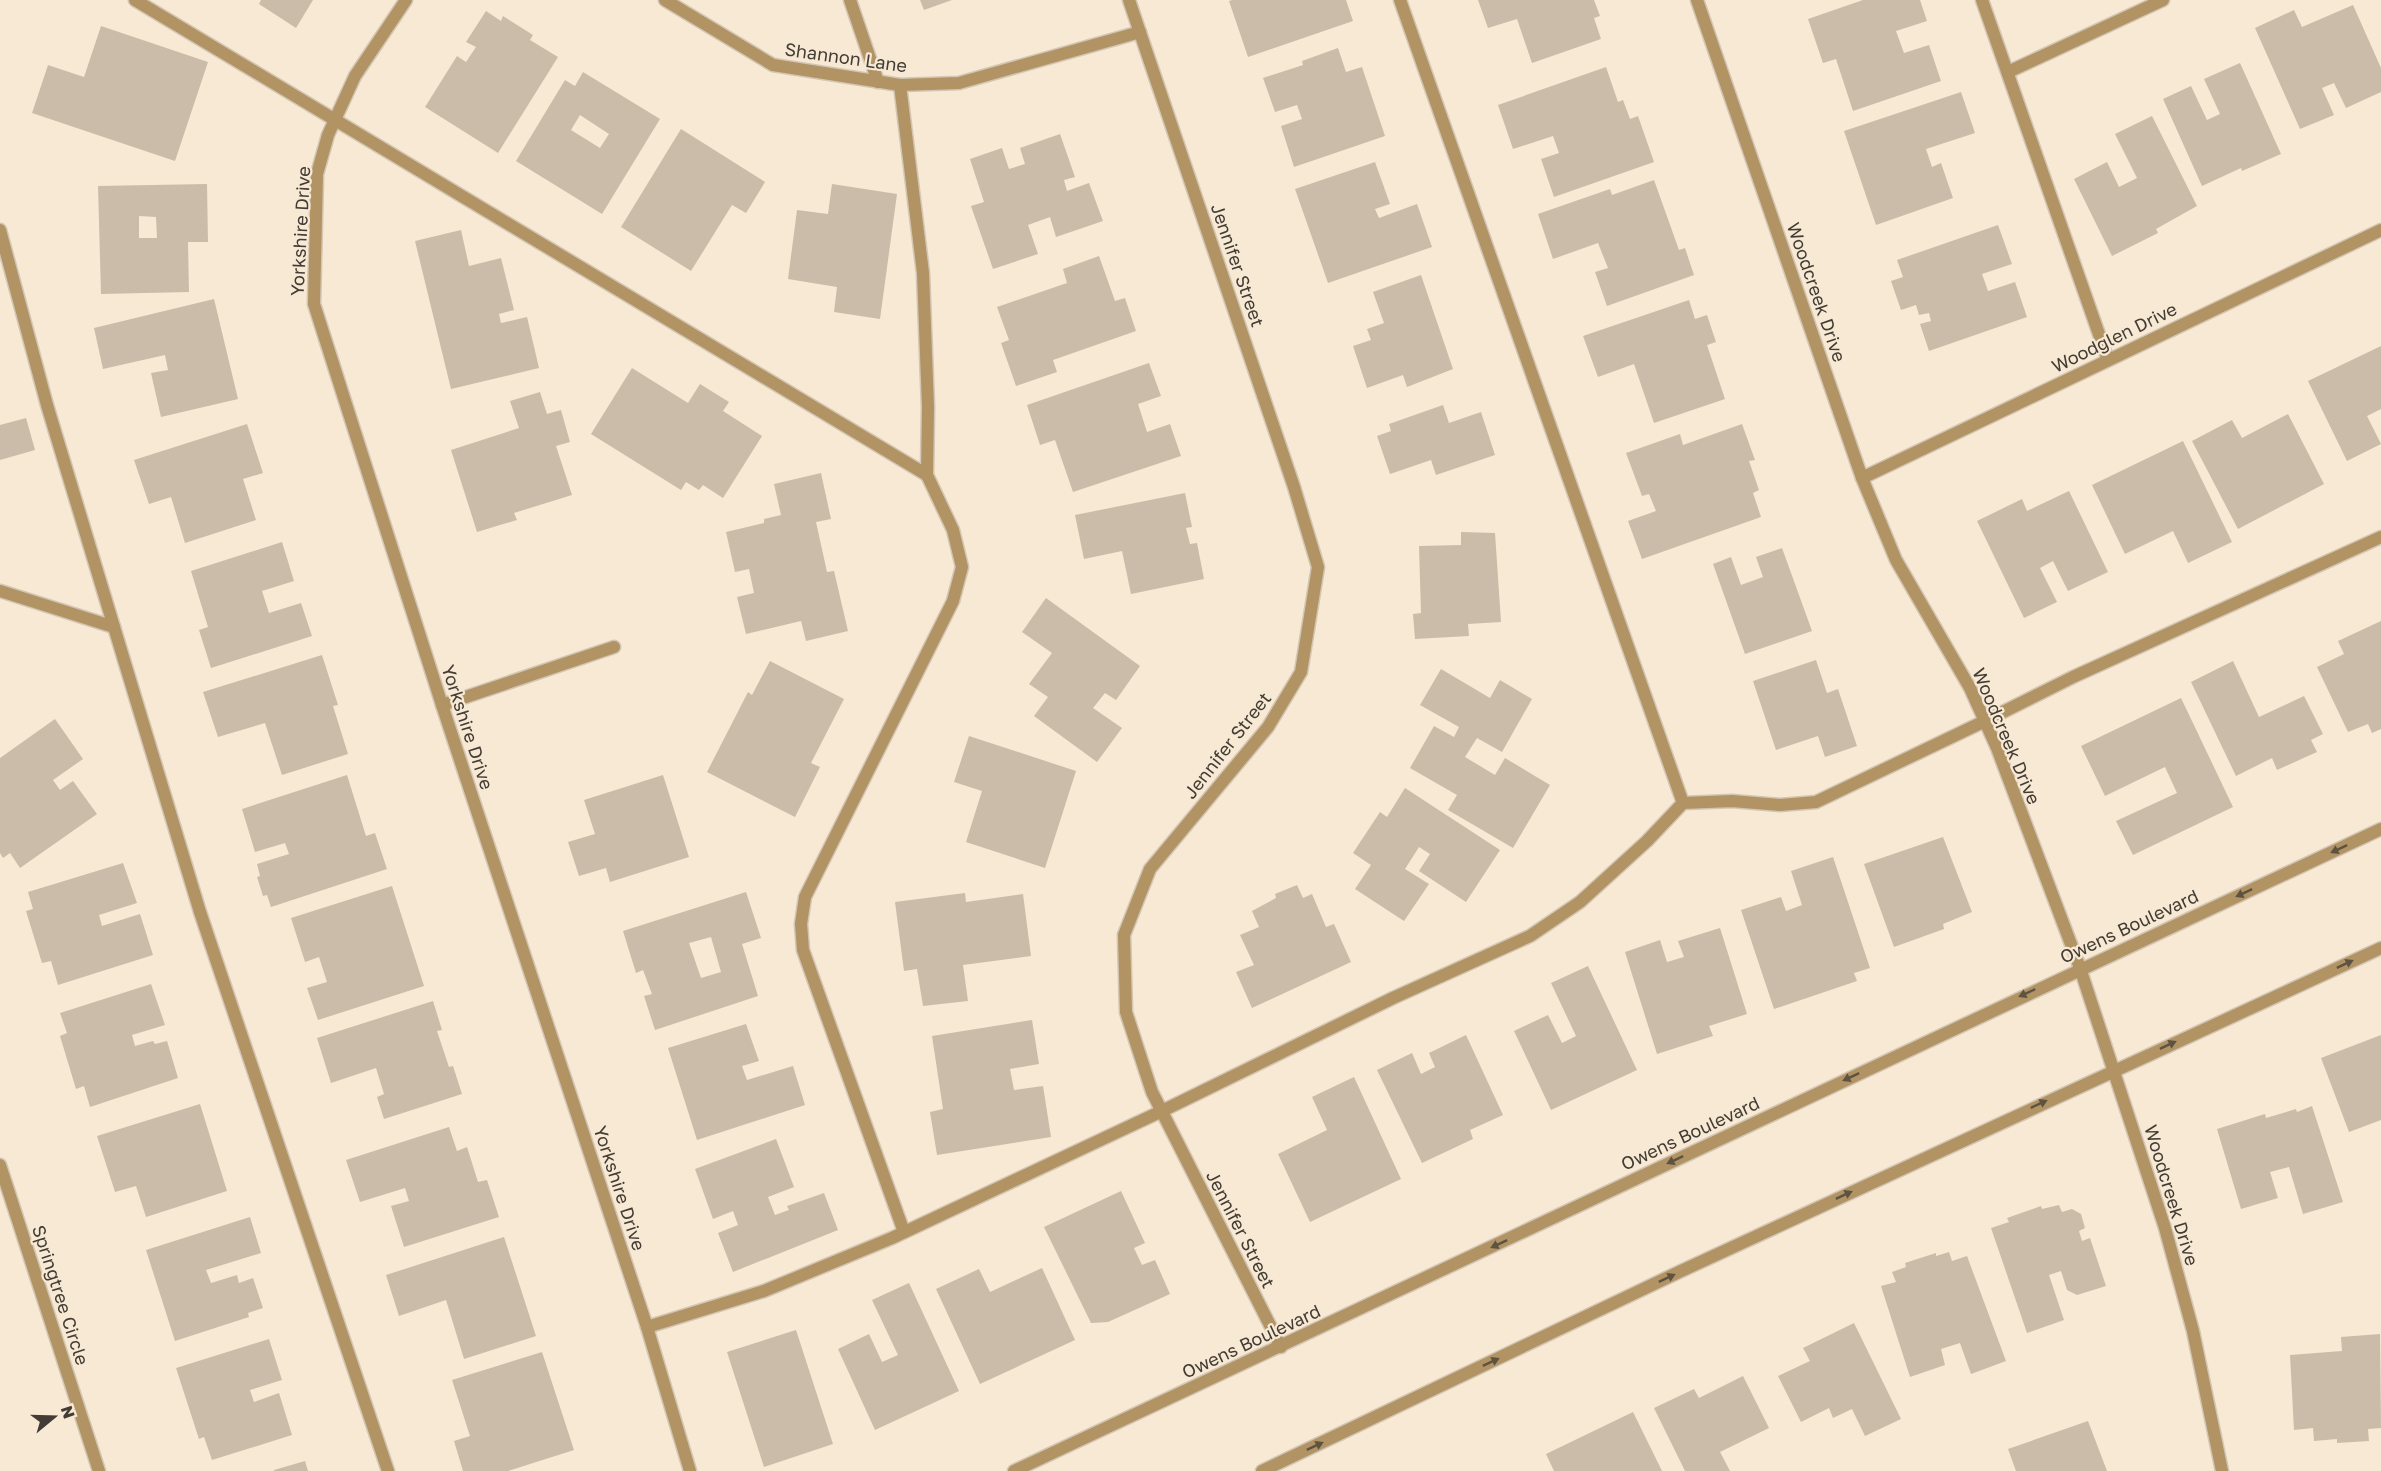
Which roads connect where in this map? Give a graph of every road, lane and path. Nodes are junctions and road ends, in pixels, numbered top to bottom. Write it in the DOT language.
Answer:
graph roads {
  1 [pos="135,0"];
  2 [pos="406,0"];
  3 [pos="665,0"];
  4 [pos="850,0"];
  5 [pos="1129,0"];
  6 [pos="1400,0"];
  7 [pos="1697,0"];
  8 [pos="1982,0"];
  9 [pos="2163,0"];
  10 [pos="1140,32"];
  11 [pos="2008,72"];
  12 [pos="878,82"];
  13 [pos="900,85"];
  14 [pos="334,121"];
  15 [pos="0,230"];
  16 [pos="2381,230"];
  17 [pos="2108,360"];
  18 [pos="927,475"];
  19 [pos="1862,478"];
  20 [pos="2381,537"];
  21 [pos="0,591"];
  22 [pos="114,627"];
  23 [pos="614,647"];
  24 [pos="442,705"];
  25 [pos="1985,722"];
  26 [pos="1683,803"];
  27 [pos="2381,829"];
  28 [pos="2381,948"];
  29 [pos="2080,968"];
  30 [pos="2115,1070"];
  31 [pos="1162,1111"];
  32 [pos="0,1165"];
  33 [pos="904,1232"];
  34 [pos="647,1327"];
  35 [pos="1281,1347"];
  36 [pos="99,1471"];
  37 [pos="388,1471"];
  38 [pos="690,1471"];
  39 [pos="1014,1471"];
  40 [pos="1262,1471"];
  41 [pos="2222,1471"];
  1 -- 14 [label="street"];
  2 -- 14 [label="street, Yorkshire Drive"];
  3 -- 12 [label="street, Shannon Lane"];
  4 -- 12 [label="street"];
  5 -- 10 [label="street, Jennifer Street"];
  6 -- 26 [label="street"];
  7 -- 19 [label="street, Woodcreek Drive"];
  8 -- 11 [label="street"];
  9 -- 11 [label="street"];
  10 -- 13 [label="street, Shannon Lane"];
  10 -- 31 [label="street, Jennifer Street"];
  11 -- 17 [label="street"];
  12 -- 13 [label="street, Shannon Lane"];
  13 -- 18 [label="street"];
  14 -- 18 [label="street"];
  14 -- 24 [label="street, Yorkshire Drive"];
  15 -- 22 [label="street"];
  16 -- 17 [label="street, Woodglen Drive"];
  17 -- 19 [label="street, Woodglen Drive"];
  18 -- 33 [label="street"];
  19 -- 25 [label="street, Woodcreek Drive"];
  20 -- 25 [label="street"];
  21 -- 22 [label="street"];
  22 -- 37 [label="street"];
  23 -- 24 [label="street"];
  24 -- 34 [label="street, Yorkshire Drive"];
  25 -- 26 [label="street"];
  25 -- 29 [label="street, Woodcreek Drive"];
  26 -- 31 [label="street"];
  27 -- 29 [label="street, Owens Boulevard, one-way"];
  30 -- 28 [label="street, one-way"];
  29 -- 30 [label="street, Woodcreek Drive"];
  29 -- 35 [label="street, Owens Boulevard, one-way"];
  40 -- 30 [label="street, one-way"];
  30 -- 41 [label="street, Woodcreek Drive"];
  31 -- 33 [label="street"];
  31 -- 35 [label="street, Jennifer Street"];
  32 -- 36 [label="street, Springtree Circle"];
  33 -- 34 [label="street"];
  34 -- 38 [label="street, Yorkshire Drive"];
  35 -- 39 [label="street, Owens Boulevard"];
}
